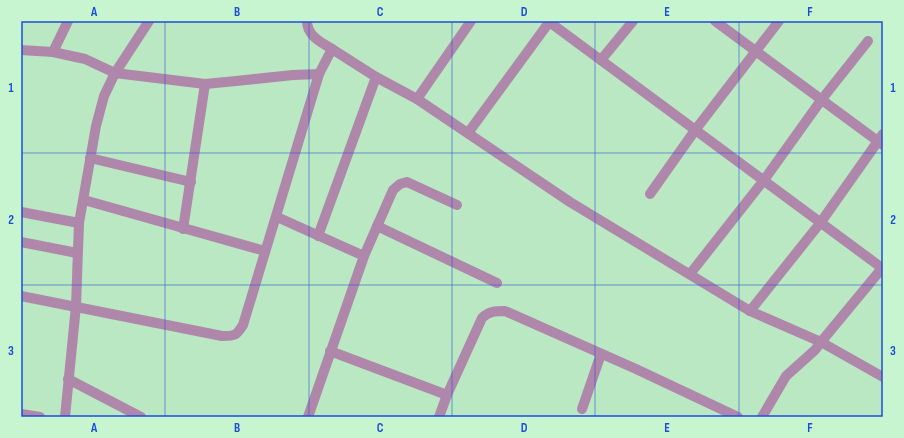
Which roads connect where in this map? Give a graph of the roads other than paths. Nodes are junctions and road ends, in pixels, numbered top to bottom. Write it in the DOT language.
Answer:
graph roads {
  1 [pos="68,21"];
  2 [pos="149,21"];
  3 [pos="307,21"];
  4 [pos="471,21"];
  5 [pos="549,21"];
  6 [pos="633,21"];
  7 [pos="715,21"];
  8 [pos="779,21"];
  9 [pos="868,41"];
  10 [pos="332,49"];
  11 [pos="21,50"];
  12 [pos="756,51"];
  13 [pos="53,52"];
  14 [pos="602,60"];
  15 [pos="115,73"];
  16 [pos="319,74"];
  17 [pos="376,76"];
  18 [pos="205,84"];
  19 [pos="417,99"];
  20 [pos="822,99"];
  21 [pos="696,129"];
  22 [pos="468,133"];
  23 [pos="881,140"];
  24 [pos="90,158"];
  25 [pos="764,180"];
  26 [pos="191,182"];
  27 [pos="650,194"];
  28 [pos="84,200"];
  29 [pos="456,205"];
  30 [pos="21,212"];
  31 [pos="277,217"];
  32 [pos="821,222"];
  33 [pos="79,223"];
  34 [pos="377,226"];
  35 [pos="183,229"];
  36 [pos="318,236"];
  37 [pos="21,242"];
  38 [pos="265,251"];
  39 [pos="77,254"];
  40 [pos="364,256"];
  41 [pos="883,268"];
  42 [pos="690,274"];
  43 [pos="496,283"];
  44 [pos="21,296"];
  45 [pos="76,306"];
  46 [pos="750,311"];
  47 [pos="821,342"];
  48 [pos="330,351"];
  49 [pos="601,354"];
  50 [pos="883,377"];
  51 [pos="68,379"];
  52 [pos="448,395"];
  53 [pos="582,409"];
  54 [pos="21,414"];
  55 [pos="40,417"];
  56 [pos="65,417"];
  57 [pos="141,417"];
  58 [pos="308,417"];
  59 [pos="439,417"];
  60 [pos="738,417"];
  61 [pos="762,417"];
  1 -- 13 [label="street"];
  2 -- 15 [label="street"];
  3 -- 10 [label="street"];
  4 -- 19 [label="street"];
  5 -- 14 [label="street"];
  5 -- 22 [label="street"];
  6 -- 14 [label="street"];
  7 -- 12 [label="street"];
  8 -- 12 [label="street"];
  9 -- 20 [label="street"];
  10 -- 16 [label="street"];
  10 -- 17 [label="street"];
  11 -- 13 [label="street"];
  12 -- 20 [label="street"];
  12 -- 21 [label="street"];
  13 -- 15 [label="street"];
  14 -- 21 [label="street"];
  15 -- 18 [label="street"];
  15 -- 24 [label="street"];
  16 -- 18 [label="street"];
  16 -- 31 [label="street"];
  17 -- 19 [label="street"];
  17 -- 36 [label="street"];
  18 -- 26 [label="street"];
  19 -- 22 [label="street"];
  20 -- 23 [label="street"];
  20 -- 25 [label="street"];
  21 -- 25 [label="street"];
  21 -- 27 [label="street"];
  22 -- 42 [label="street"];
  23 -- 32 [label="street"];
  24 -- 26 [label="street"];
  24 -- 28 [label="street"];
  25 -- 32 [label="street"];
  25 -- 42 [label="street"];
  26 -- 35 [label="street"];
  28 -- 33 [label="street"];
  28 -- 35 [label="street"];
  29 -- 34 [label="street"];
  30 -- 33 [label="street"];
  31 -- 36 [label="street"];
  31 -- 38 [label="street"];
  32 -- 41 [label="street"];
  32 -- 46 [label="street"];
  33 -- 39 [label="street"];
  34 -- 40 [label="street"];
  34 -- 43 [label="street"];
  35 -- 38 [label="street"];
  36 -- 40 [label="street"];
  37 -- 39 [label="street"];
  38 -- 45 [label="street"];
  39 -- 45 [label="street"];
  40 -- 48 [label="street"];
  41 -- 47 [label="street"];
  42 -- 46 [label="street"];
  44 -- 45 [label="street"];
  45 -- 51 [label="street"];
  46 -- 47 [label="street"];
  47 -- 50 [label="street"];
  47 -- 61 [label="street"];
  48 -- 52 [label="street"];
  48 -- 58 [label="street"];
  49 -- 52 [label="street"];
  49 -- 53 [label="street"];
  49 -- 60 [label="street"];
  51 -- 56 [label="street"];
  51 -- 57 [label="street"];
  52 -- 59 [label="street"];
  54 -- 55 [label="street"];
}
